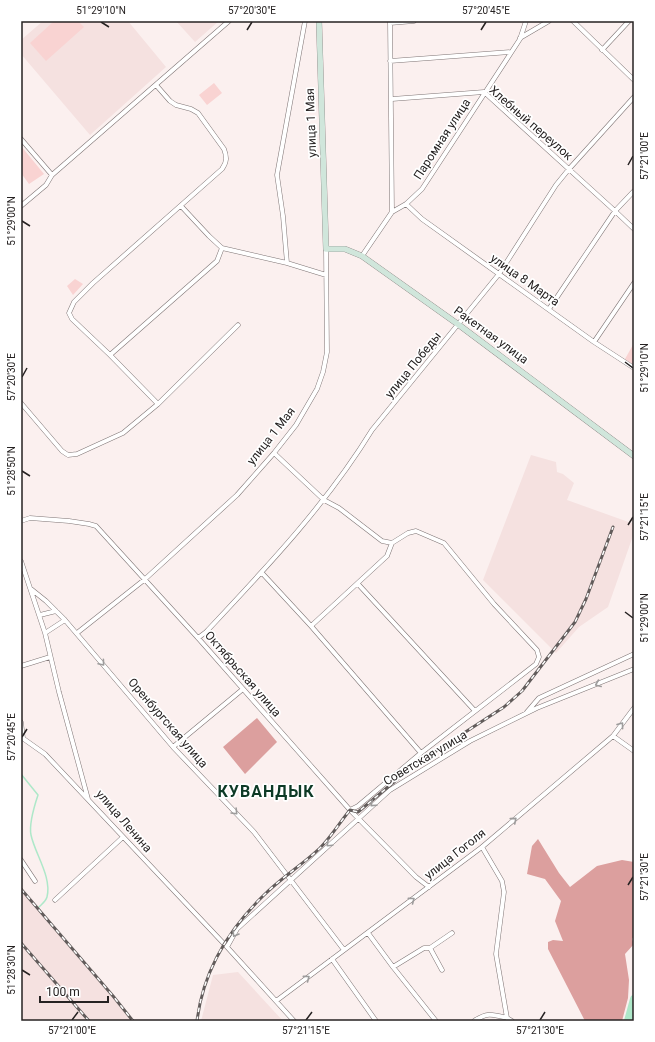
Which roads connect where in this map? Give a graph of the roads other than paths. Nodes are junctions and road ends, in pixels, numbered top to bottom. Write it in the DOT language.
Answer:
graph roads {
  1 [pos="229,21"];
  2 [pos="305,21"];
  3 [pos="319,21"];
  4 [pos="414,21"];
  5 [pos="526,21"];
  6 [pos="549,21"];
  7 [pos="573,21"];
  8 [pos="629,21"];
  9 [pos="390,22"];
  10 [pos="520,38"];
  11 [pos="602,50"];
  12 [pos="511,52"];
  13 [pos="390,61"];
  14 [pos="634,80"];
  15 [pos="156,85"];
  16 [pos="484,92"];
  17 [pos="634,97"];
  18 [pos="392,99"];
  19 [pos="21,139"];
  20 [pos="569,169"];
  21 [pos="52,175"];
  22 [pos="634,191"];
  23 [pos="406,204"];
  24 [pos="21,206"];
  25 [pos="181,206"];
  26 [pos="615,210"];
  27 [pos="392,212"];
  28 [pos="634,229"];
  29 [pos="222,248"];
  30 [pos="326,249"];
  31 [pos="362,256"];
  32 [pos="287,263"];
  33 [pos="499,274"];
  34 [pos="326,275"];
  35 [pos="634,283"];
  36 [pos="549,309"];
  37 [pos="238,325"];
  38 [pos="459,325"];
  39 [pos="594,342"];
  40 [pos="110,355"];
  41 [pos="634,368"];
  42 [pos="21,403"];
  43 [pos="158,404"];
  44 [pos="274,453"];
  45 [pos="634,456"];
  46 [pos="324,500"];
  47 [pos="21,518"];
  48 [pos="30,518"];
  49 [pos="21,521"];
  50 [pos="392,543"];
  51 [pos="21,562"];
  52 [pos="262,573"];
  53 [pos="144,580"];
  54 [pos="358,584"];
  55 [pos="31,589"];
  56 [pos="56,611"];
  57 [pos="40,616"];
  58 [pos="65,620"];
  59 [pos="311,626"];
  60 [pos="45,633"];
  61 [pos="77,633"];
  62 [pos="198,638"];
  63 [pos="634,654"];
  64 [pos="50,657"];
  65 [pos="21,666"];
  66 [pos="634,669"];
  67 [pos="243,689"];
  68 [pos="634,708"];
  69 [pos="475,711"];
  70 [pos="526,714"];
  71 [pos="21,722"];
  72 [pos="612,736"];
  73 [pos="22,738"];
  74 [pos="172,747"];
  75 [pos="634,751"];
  76 [pos="421,753"];
  77 [pos="88,800"];
  78 [pos="350,810"];
  79 [pos="358,818"];
  80 [pos="123,837"];
  81 [pos="482,846"];
  82 [pos="21,860"];
  83 [pos="291,879"];
  84 [pos="35,881"];
  85 [pos="429,887"];
  86 [pos="55,900"];
  87 [pos="368,933"];
  88 [pos="452,933"];
  89 [pos="227,947"];
  90 [pos="430,948"];
  91 [pos="344,950"];
  92 [pos="332,959"];
  93 [pos="393,967"];
  94 [pos="442,970"];
  95 [pos="276,1001"];
  96 [pos="507,1018"];
  97 [pos="294,1021"];
  98 [pos="376,1021"];
  99 [pos="436,1021"];
  100 [pos="474,1021"];
  101 [pos="512,1021"];
  1 -- 15 [label="street"];
  2 -- 32 [label="street"];
  3 -- 30 [label="main road, улица 1 Мая"];
  4 -- 9 [label="street"];
  5 -- 10 [label="street, Паромная улица"];
  6 -- 10 [label="street"];
  7 -- 11 [label="street"];
  8 -- 11 [label="street"];
  9 -- 13 [label="street"];
  10 -- 12 [label="street, Паромная улица"];
  11 -- 14 [label="street"];
  12 -- 13 [label="street"];
  12 -- 16 [label="street, Паромная улица"];
  13 -- 18 [label="street"];
  15 -- 21 [label="street"];
  15 -- 25 [label="street"];
  16 -- 18 [label="street, Хлебный переулок"];
  16 -- 20 [label="street, Хлебный переулок"];
  16 -- 23 [label="street, Паромная улица"];
  17 -- 20 [label="street, улица Победы"];
  18 -- 27 [label="street"];
  19 -- 21 [label="street"];
  20 -- 26 [label="street, Хлебный переулок"];
  20 -- 33 [label="street, улица Победы"];
  21 -- 24 [label="street"];
  22 -- 26 [label="street"];
  23 -- 27 [label="street, Паромная улица"];
  23 -- 33 [label="street, улица 8 Марта"];
  25 -- 29 [label="street"];
  25 -- 40 [label="street"];
  26 -- 28 [label="street, Хлебный переулок"];
  26 -- 36 [label="street"];
  27 -- 31 [label="street, Паромная улица"];
  29 -- 32 [label="street"];
  29 -- 40 [label="street"];
  30 -- 31 [label="main road, Ракетная улица"];
  30 -- 34 [label="street, улица 1 Мая"];
  31 -- 38 [label="main road, Ракетная улица"];
  32 -- 34 [label="street"];
  33 -- 36 [label="street, улица 8 Марта"];
  33 -- 38 [label="street, улица Победы"];
  34 -- 44 [label="street, улица 1 Мая"];
  35 -- 39 [label="street"];
  36 -- 39 [label="street, улица 8 Марта"];
  37 -- 43 [label="street"];
  38 -- 45 [label="main road, Ракетная улица"];
  38 -- 46 [label="street, улица Победы"];
  39 -- 41 [label="street, улица 8 Марта"];
  40 -- 43 [label="street"];
  42 -- 43 [label="street"];
  44 -- 46 [label="street"];
  44 -- 53 [label="street, улица 1 Мая"];
  46 -- 50 [label="street"];
  46 -- 52 [label="street, улица Победы"];
  47 -- 48 [label="street"];
  48 -- 49 [label="street, Октябрьская улица"];
  48 -- 53 [label="street, Октябрьская улица"];
  50 -- 54 [label="street"];
  50 -- 69 [label="street"];
  51 -- 55 [label="street, улица Ленина"];
  52 -- 59 [label="street"];
  52 -- 62 [label="street, улица Победы"];
  53 -- 61 [label="street, улица 1 Мая"];
  53 -- 62 [label="street, Октябрьская улица"];
  54 -- 59 [label="street"];
  54 -- 69 [label="street"];
  55 -- 56 [label="street, Оренбургская улица"];
  55 -- 57 [label="street, улица Ленина"];
  56 -- 57 [label="street"];
  56 -- 58 [label="street, Оренбургская улица"];
  57 -- 60 [label="street, улица Ленина"];
  58 -- 60 [label="street"];
  58 -- 61 [label="street, Оренбургская улица"];
  59 -- 76 [label="street"];
  60 -- 64 [label="street, улица Ленина"];
  61 -- 74 [label="street, Оренбургская улица, one-way"];
  62 -- 67 [label="street, Октябрьская улица"];
  63 -- 70 [label="street"];
  64 -- 65 [label="street"];
  64 -- 77 [label="street, улица Ленина"];
  66 -- 70 [label="street, Советская улица, one-way"];
  67 -- 74 [label="street"];
  67 -- 78 [label="street, Октябрьская улица"];
  72 -- 68 [label="street, улица Гоголя, one-way"];
  69 -- 76 [label="street"];
  70 -- 79 [label="street, Советская улица, one-way"];
  71 -- 73 [label="street"];
  72 -- 75 [label="street"];
  81 -- 72 [label="street, улица Гоголя, one-way"];
  73 -- 77 [label="street"];
  74 -- 83 [label="street, Оренбургская улица, one-way"];
  76 -- 78 [label="street"];
  77 -- 80 [label="street, улица Ленина"];
  78 -- 79 [label="street, Октябрьская улица"];
  79 -- 83 [label="street, Советская улица, one-way"];
  79 -- 85 [label="street, Октябрьская улица"];
  80 -- 86 [label="street"];
  80 -- 89 [label="street, улица Ленина"];
  81 -- 85 [label="street, улица Гоголя"];
  81 -- 96 [label="street"];
  82 -- 84 [label="street"];
  83 -- 89 [label="street, Советская улица, one-way"];
  83 -- 91 [label="street, Оренбургская улица"];
  87 -- 85 [label="street, улица Гоголя, one-way"];
  87 -- 91 [label="street, улица Гоголя"];
  87 -- 93 [label="street"];
  88 -- 90 [label="street"];
  89 -- 95 [label="street, улица Ленина"];
  90 -- 93 [label="street"];
  90 -- 94 [label="street"];
  91 -- 92 [label="street, улица Гоголя"];
  95 -- 92 [label="street, улица Гоголя, one-way"];
  92 -- 98 [label="street"];
  93 -- 99 [label="street"];
  95 -- 97 [label="street, улица Ленина"];
  96 -- 100 [label="street"];
  96 -- 101 [label="street"];
}
